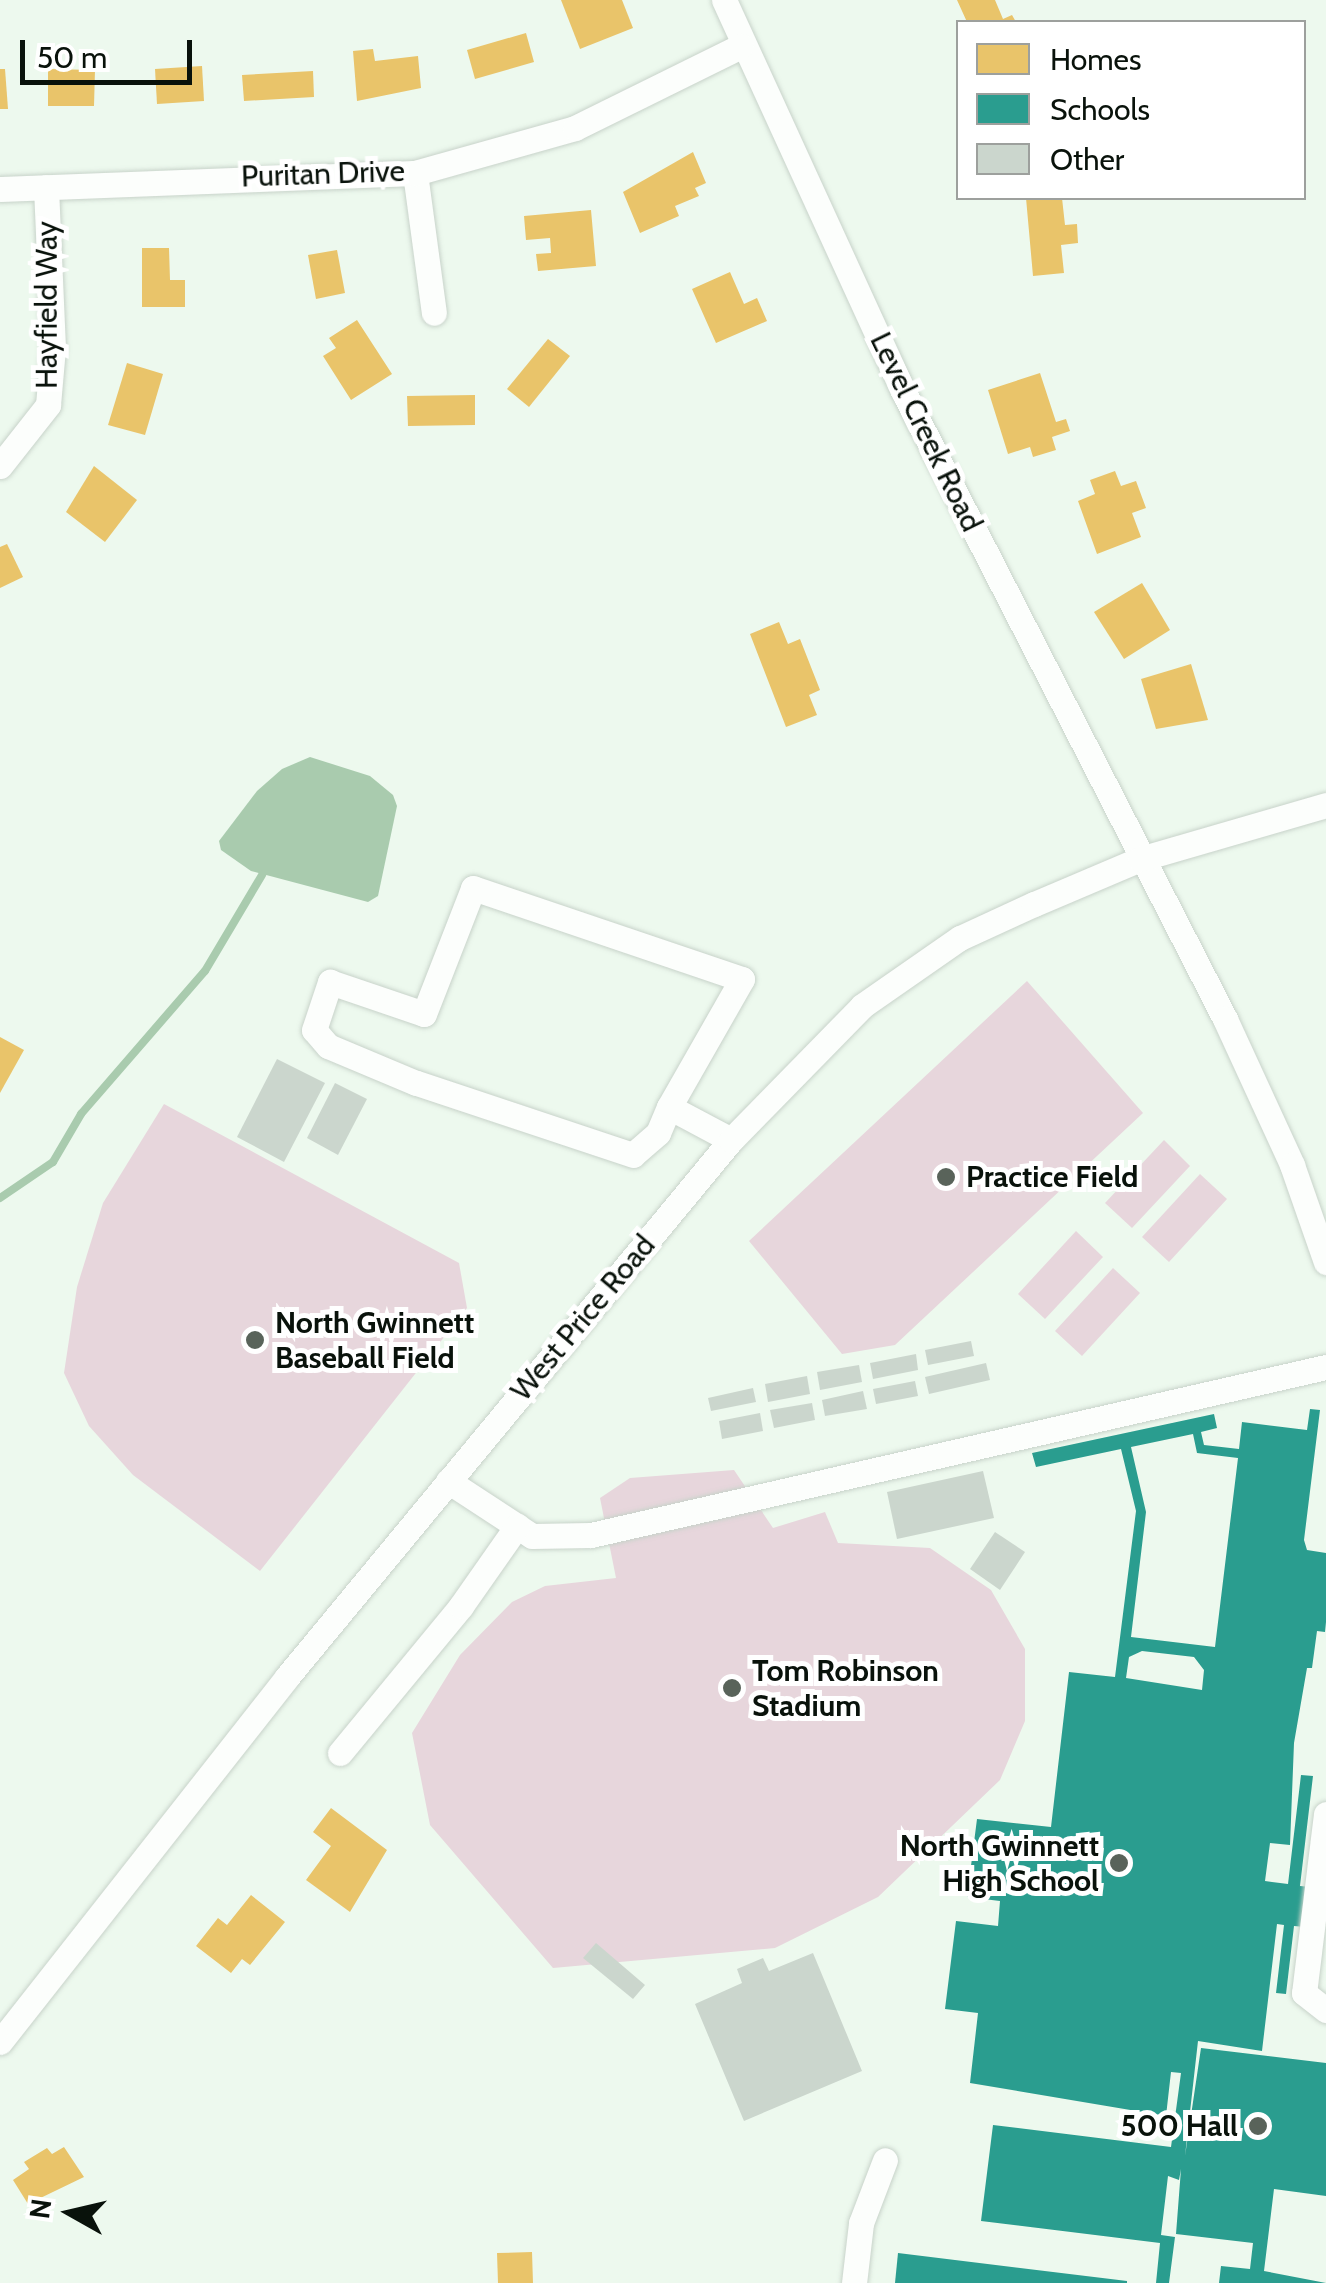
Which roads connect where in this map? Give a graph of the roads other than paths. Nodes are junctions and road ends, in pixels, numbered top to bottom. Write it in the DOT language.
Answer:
graph roads {
  1 [pos="724,0"];
  2 [pos="740,46"];
  3 [pos="415,173"];
  4 [pos="46,187"];
  5 [pos="0,190"];
  6 [pos="434,313"];
  7 [pos="0,466"];
  8 [pos="1326,805"];
  9 [pos="1140,859"];
  10 [pos="669,1107"];
  11 [pos="731,1140"];
  12 [pos="1326,1262"];
  13 [pos="1326,1367"];
  14 [pos="448,1481"];
  15 [pos="517,1526"];
  16 [pos="340,1753"];
  17 [pos="1326,1814"];
  18 [pos="1326,2010"];
  19 [pos="0,2042"];
  20 [pos="885,2160"];
  21 [pos="854,2283"];
  1 -- 2 [label="street, Level Creek Road"];
  2 -- 3 [label="street, Puritan Drive"];
  2 -- 9 [label="street, Level Creek Road"];
  3 -- 4 [label="street, Puritan Drive"];
  3 -- 6 [label="street"];
  4 -- 5 [label="street, Puritan Drive"];
  4 -- 7 [label="street, Hayfield Way"];
  8 -- 9 [label="street, West Price Road"];
  9 -- 11 [label="street, West Price Road"];
  9 -- 12 [label="street, Level Creek Road"];
  10 -- 10 [label="street"];
  10 -- 11 [label="street"];
  11 -- 14 [label="street, West Price Road"];
  13 -- 15 [label="street"];
  14 -- 15 [label="street"];
  14 -- 19 [label="street, West Price Road"];
  15 -- 16 [label="street"];
  17 -- 18 [label="street"];
  20 -- 21 [label="street"];
}
